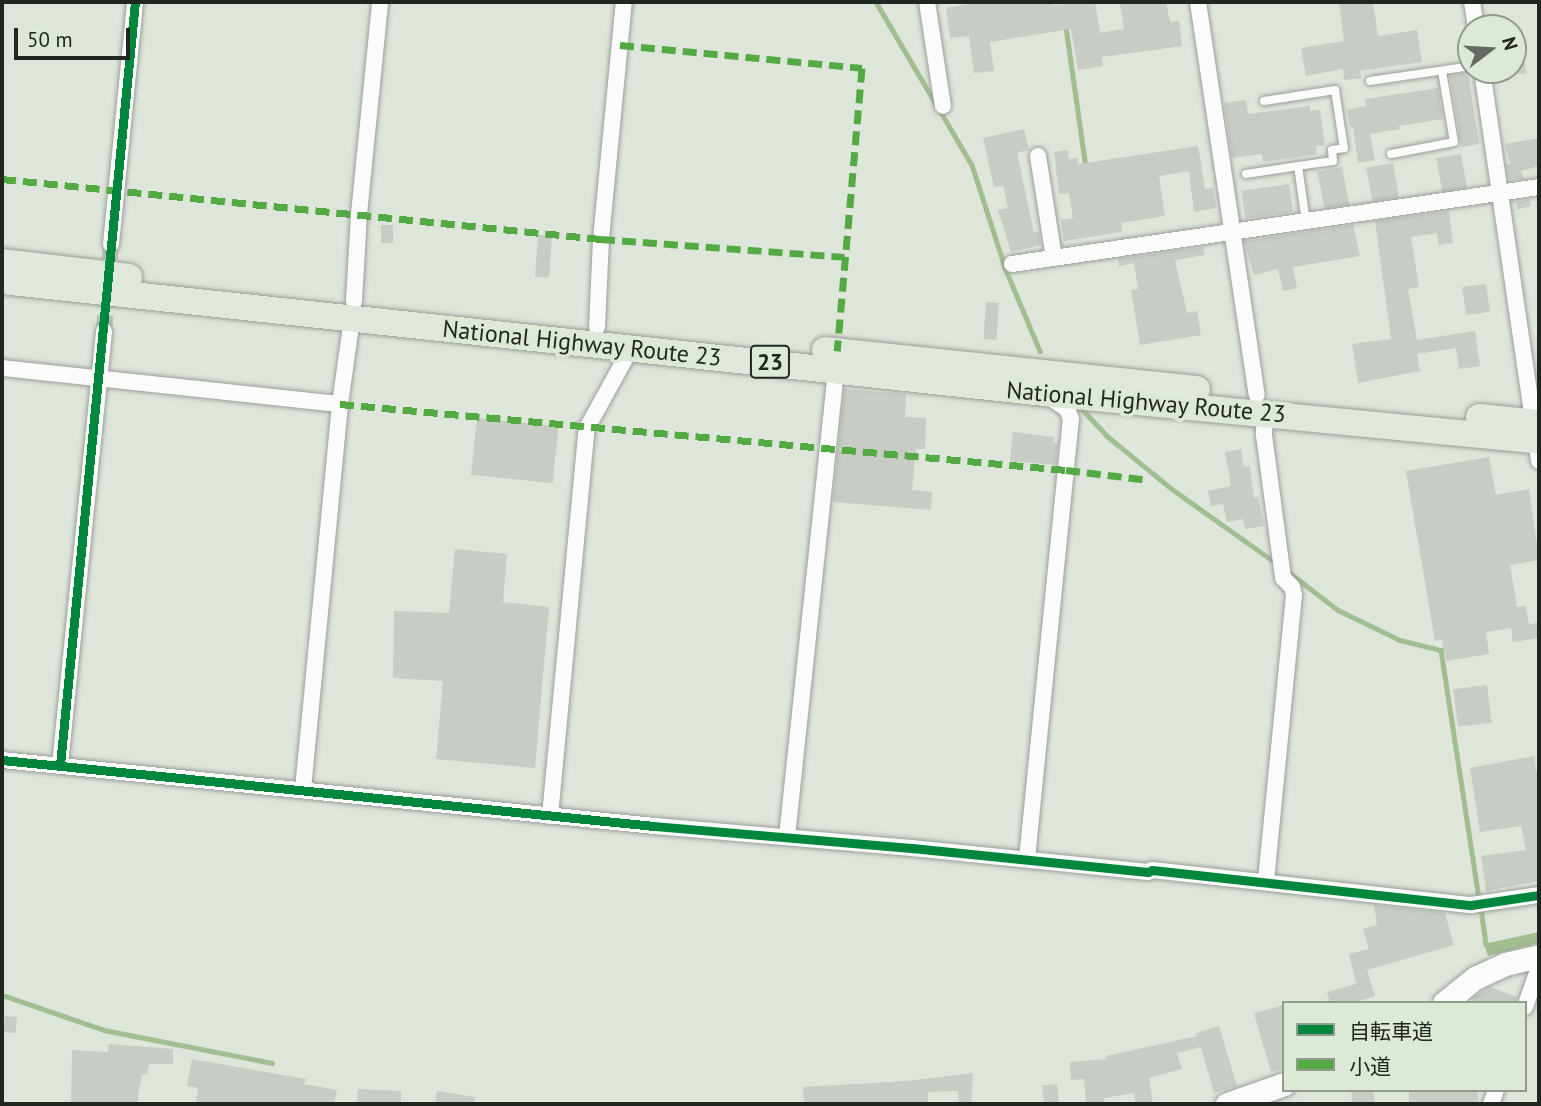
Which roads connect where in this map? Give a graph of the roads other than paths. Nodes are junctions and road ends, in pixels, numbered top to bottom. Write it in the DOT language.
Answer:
graph roads {
  1 [pos="135,2"];
  2 [pos="380,2"];
  3 [pos="624,2"];
  4 [pos="927,2"];
  5 [pos="1198,2"];
  6 [pos="1457,68"];
  7 [pos="1442,71"];
  8 [pos="1370,81"];
  9 [pos="1484,84"];
  10 [pos="1265,101"];
  11 [pos="943,106"];
  12 [pos="1391,154"];
  13 [pos="1038,156"];
  14 [pos="1298,166"];
  15 [pos="1246,174"];
  16 [pos="1539,187"];
  17 [pos="1500,193"];
  18 [pos="1306,222"];
  19 [pos="1232,232"];
  20 [pos="111,244"];
  21 [pos="1054,258"];
  22 [pos="2,262"];
  23 [pos="1012,264"];
  24 [pos="2,281"];
  25 [pos="353,310"];
  26 [pos="597,327"];
  27 [pos="104,331"];
  28 [pos="631,348"];
  29 [pos="2,368"];
  30 [pos="836,369"];
  31 [pos="99,377"];
  32 [pos="1044,393"];
  33 [pos="340,404"];
  34 [pos="1261,404"];
  35 [pos="1538,438"];
  36 [pos="2,760"];
  37 [pos="60,765"];
  38 [pos="303,789"];
  39 [pos="550,816"];
  40 [pos="787,836"];
  41 [pos="1027,859"];
  42 [pos="1266,882"];
  43 [pos="1539,895"];
  44 [pos="1539,956"];
  45 [pos="1539,967"];
  46 [pos="1446,1001"];
  47 [pos="1527,1001"];
  48 [pos="1282,1085"];
  49 [pos="1227,1104"];
  1 -- 20 [label="street"];
  2 -- 25 [label="street"];
  3 -- 26 [label="street"];
  4 -- 11 [label="street"];
  5 -- 19 [label="street"];
  6 -- 7 [label="lane"];
  7 -- 8 [label="lane"];
  7 -- 12 [label="lane"];
  9 -- 17 [label="street"];
  10 -- 14 [label="lane"];
  13 -- 21 [label="street"];
  14 -- 15 [label="lane"];
  14 -- 18 [label="lane"];
  16 -- 17 [label="street"];
  17 -- 18 [label="street"];
  17 -- 35 [label="street"];
  18 -- 19 [label="street"];
  19 -- 21 [label="street"];
  19 -- 34 [label="street"];
  21 -- 23 [label="street"];
  22 -- 25 [label="highway, National Highway Route 23 / 23"];
  24 -- 25 [label="highway, National Highway Route 23 / 23"];
  25 -- 26 [label="highway, National Highway Route 23 / 23"];
  25 -- 28 [label="highway, National Highway Route 23 / 23"];
  25 -- 33 [label="street"];
  26 -- 34 [label="highway, National Highway Route 23 / 23"];
  27 -- 31 [label="street"];
  28 -- 30 [label="highway, National Highway Route 23 / 23"];
  28 -- 39 [label="street"];
  29 -- 31 [label="street"];
  30 -- 32 [label="highway, National Highway Route 23 / 23"];
  30 -- 40 [label="street"];
  31 -- 33 [label="street"];
  31 -- 37 [label="street"];
  32 -- 34 [label="highway, National Highway Route 23 / 23"];
  32 -- 41 [label="street"];
  33 -- 38 [label="street"];
  34 -- 35 [label="highway, National Highway Route 23 / 23"];
  34 -- 42 [label="street"];
  36 -- 37 [label="street"];
  37 -- 38 [label="street"];
  38 -- 39 [label="street"];
  39 -- 40 [label="street"];
  40 -- 41 [label="street"];
  41 -- 42 [label="street"];
  42 -- 43 [label="street"];
  44 -- 46 [label="main road"];
  45 -- 47 [label="street"];
  48 -- 49 [label="main road"];
}
